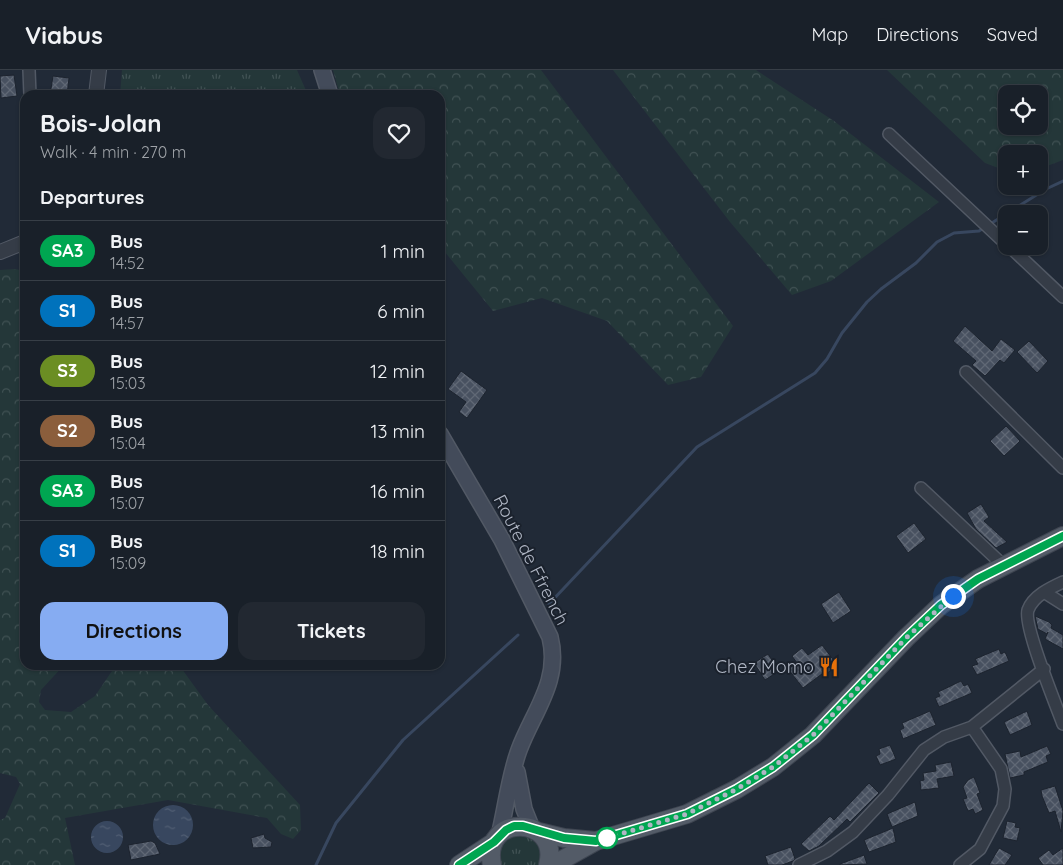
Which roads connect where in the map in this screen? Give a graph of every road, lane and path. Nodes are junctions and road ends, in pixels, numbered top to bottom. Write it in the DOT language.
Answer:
graph roads {
  1 [pos="29,70"];
  2 [pos="99,70"];
  3 [pos="322,70"];
  4 [pos="30,90"];
  5 [pos="97,90"];
  6 [pos="328,90"];
  7 [pos="889,134"];
  8 [pos="998,236"];
  9 [pos="20,244"];
  10 [pos="0,252"];
  11 [pos="1018,255"];
  12 [pos="1063,298"];
  13 [pos="966,372"];
  14 [pos="445,443"];
  15 [pos="1063,468"];
  16 [pos="921,488"];
  17 [pos="1063,536"];
  18 [pos="1004,566"];
  19 [pos="1063,582"];
  20 [pos="1044,592"];
  21 [pos="1063,604"];
  22 [pos="1044,669"];
  23 [pos="1063,724"];
  24 [pos="972,727"];
  25 [pos="515,765"];
  26 [pos="535,831"];
  27 [pos="496,839"];
  28 [pos="596,841"];
  29 [pos="459,865"];
  30 [pos="492,865"];
  31 [pos="548,865"];
  32 [pos="553,865"];
  33 [pos="799,865"];
  34 [pos="960,865"];
  1 -- 4 [label="street"];
  2 -- 5 [label="street"];
  3 -- 6 [label="main road"];
  7 -- 8 [label="street"];
  9 -- 10 [label="street"];
  11 -- 12 [label="street"];
  13 -- 15 [label="street"];
  14 -- 25 [label="main road, Route de Ffrench"];
  16 -- 18 [label="street"];
  17 -- 18 [label="main road"];
  18 -- 28 [label="main road"];
  19 -- 20 [label="street"];
  20 -- 21 [label="street"];
  20 -- 22 [label="street"];
  22 -- 23 [label="street"];
  22 -- 24 [label="street"];
  24 -- 33 [label="street"];
  24 -- 34 [label="street"];
  25 -- 26 [label="main road"];
  25 -- 27 [label="main road, Route de Ffrench"];
  26 -- 27 [label="main road"];
  26 -- 28 [label="main road"];
  26 -- 31 [label="main road"];
  27 -- 29 [label="main road"];
  27 -- 30 [label="main road"];
  28 -- 32 [label="main road"];
}
